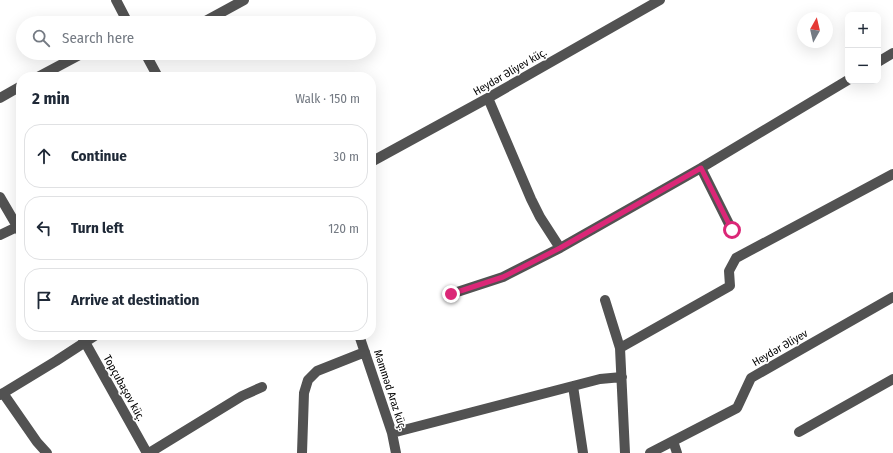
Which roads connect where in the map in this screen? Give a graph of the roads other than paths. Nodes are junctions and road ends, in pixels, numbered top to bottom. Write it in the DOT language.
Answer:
graph roads {
  1 [pos="116,0"];
  2 [pos="244,0"];
  3 [pos="660,0"];
  4 [pos="124,16"];
  5 [pos="215,16"];
  6 [pos="893,52"];
  7 [pos="70,60"];
  8 [pos="150,60"];
  9 [pos="881,60"];
  10 [pos="47,72"];
  11 [pos="156,72"];
  12 [pos="845,82"];
  13 [pos="16,89"];
  14 [pos="0,98"];
  15 [pos="488,98"];
  16 [pos="376,159"];
  17 [pos="701,168"];
  18 [pos="893,174"];
  19 [pos="0,197"];
  20 [pos="16,222"];
  21 [pos="16,229"];
  22 [pos="732,230"];
  23 [pos="0,235"];
  24 [pos="560,248"];
  25 [pos="451,294"];
  26 [pos="893,297"];
  27 [pos="605,300"];
  28 [pos="82,340"];
  29 [pos="84,340"];
  30 [pos="361,340"];
  31 [pos="620,348"];
  32 [pos="365,352"];
  33 [pos="622,377"];
  34 [pos="893,379"];
  35 [pos="573,386"];
  36 [pos="262,387"];
  37 [pos="2,394"];
  38 [pos="799,432"];
  39 [pos="392,433"];
  40 [pos="673,441"];
  41 [pos="47,453"];
  42 [pos="148,453"];
  43 [pos="302,453"];
  44 [pos="396,453"];
  45 [pos="584,453"];
  46 [pos="626,453"];
  47 [pos="650,453"];
  48 [pos="677,453"];
  1 -- 4 [label="street"];
  2 -- 5 [label="street"];
  3 -- 15 [label="street, Heydər Əliyev küç."];
  6 -- 9 [label="street"];
  7 -- 10 [label="street"];
  8 -- 11 [label="street"];
  12 -- 17 [label="street"];
  13 -- 14 [label="street"];
  15 -- 16 [label="street, Heydər Əliyev küç."];
  15 -- 24 [label="street"];
  17 -- 22 [label="street"];
  17 -- 24 [label="street"];
  18 -- 31 [label="street"];
  19 -- 20 [label="street"];
  21 -- 23 [label="street"];
  24 -- 25 [label="street"];
  26 -- 40 [label="street, Heydər Əliyev"];
  27 -- 31 [label="street"];
  28 -- 37 [label="street"];
  29 -- 42 [label="street, Topçubaşov küç."];
  30 -- 32 [label="street, Məmməd Araz küç."];
  31 -- 33 [label="street"];
  32 -- 39 [label="street, Məmməd Araz küç."];
  32 -- 43 [label="street"];
  33 -- 35 [label="street"];
  33 -- 46 [label="street"];
  34 -- 38 [label="street"];
  35 -- 39 [label="street"];
  35 -- 45 [label="street"];
  36 -- 42 [label="street"];
  37 -- 41 [label="street"];
  39 -- 44 [label="street, Məmməd Araz küç."];
  40 -- 47 [label="street, Heydər Əliyev"];
  40 -- 48 [label="street"];
}
